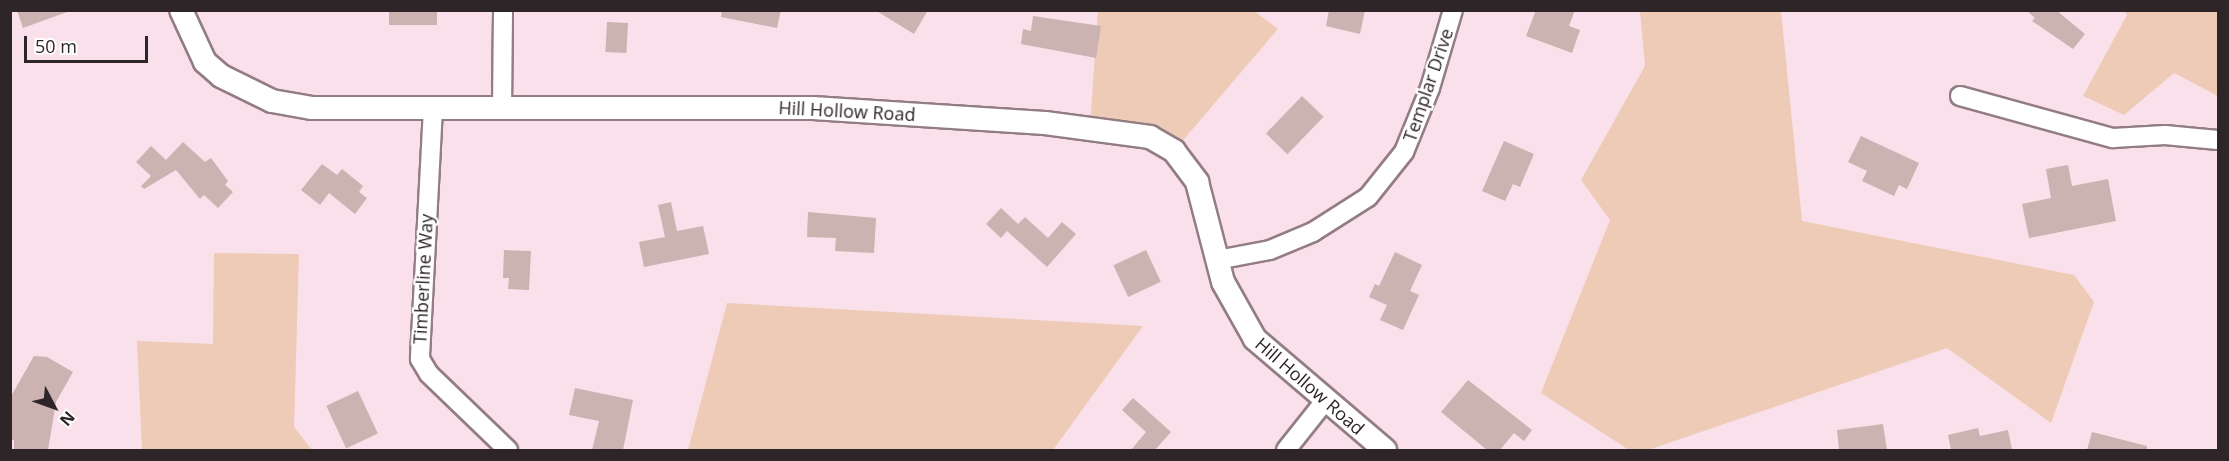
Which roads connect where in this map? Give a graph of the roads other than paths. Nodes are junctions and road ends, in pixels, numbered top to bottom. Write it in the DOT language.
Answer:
graph roads {
  1 [pos="181,10"];
  2 [pos="503,10"];
  3 [pos="1453,10"];
  4 [pos="1960,96"];
  5 [pos="433,108"];
  6 [pos="502,108"];
  7 [pos="2218,140"];
  8 [pos="1217,260"];
  9 [pos="1325,401"];
  10 [pos="508,450"];
  11 [pos="1286,450"];
  12 [pos="1385,450"];
  1 -- 5 [label="street, Hill Hollow Road"];
  2 -- 6 [label="street"];
  3 -- 8 [label="street, Templar Drive"];
  4 -- 7 [label="street"];
  5 -- 6 [label="street, Hill Hollow Road"];
  5 -- 10 [label="street, Timberline Way"];
  6 -- 8 [label="street, Hill Hollow Road"];
  8 -- 9 [label="street, Hill Hollow Road"];
  9 -- 11 [label="street"];
  9 -- 12 [label="street, Hill Hollow Road"];
}
